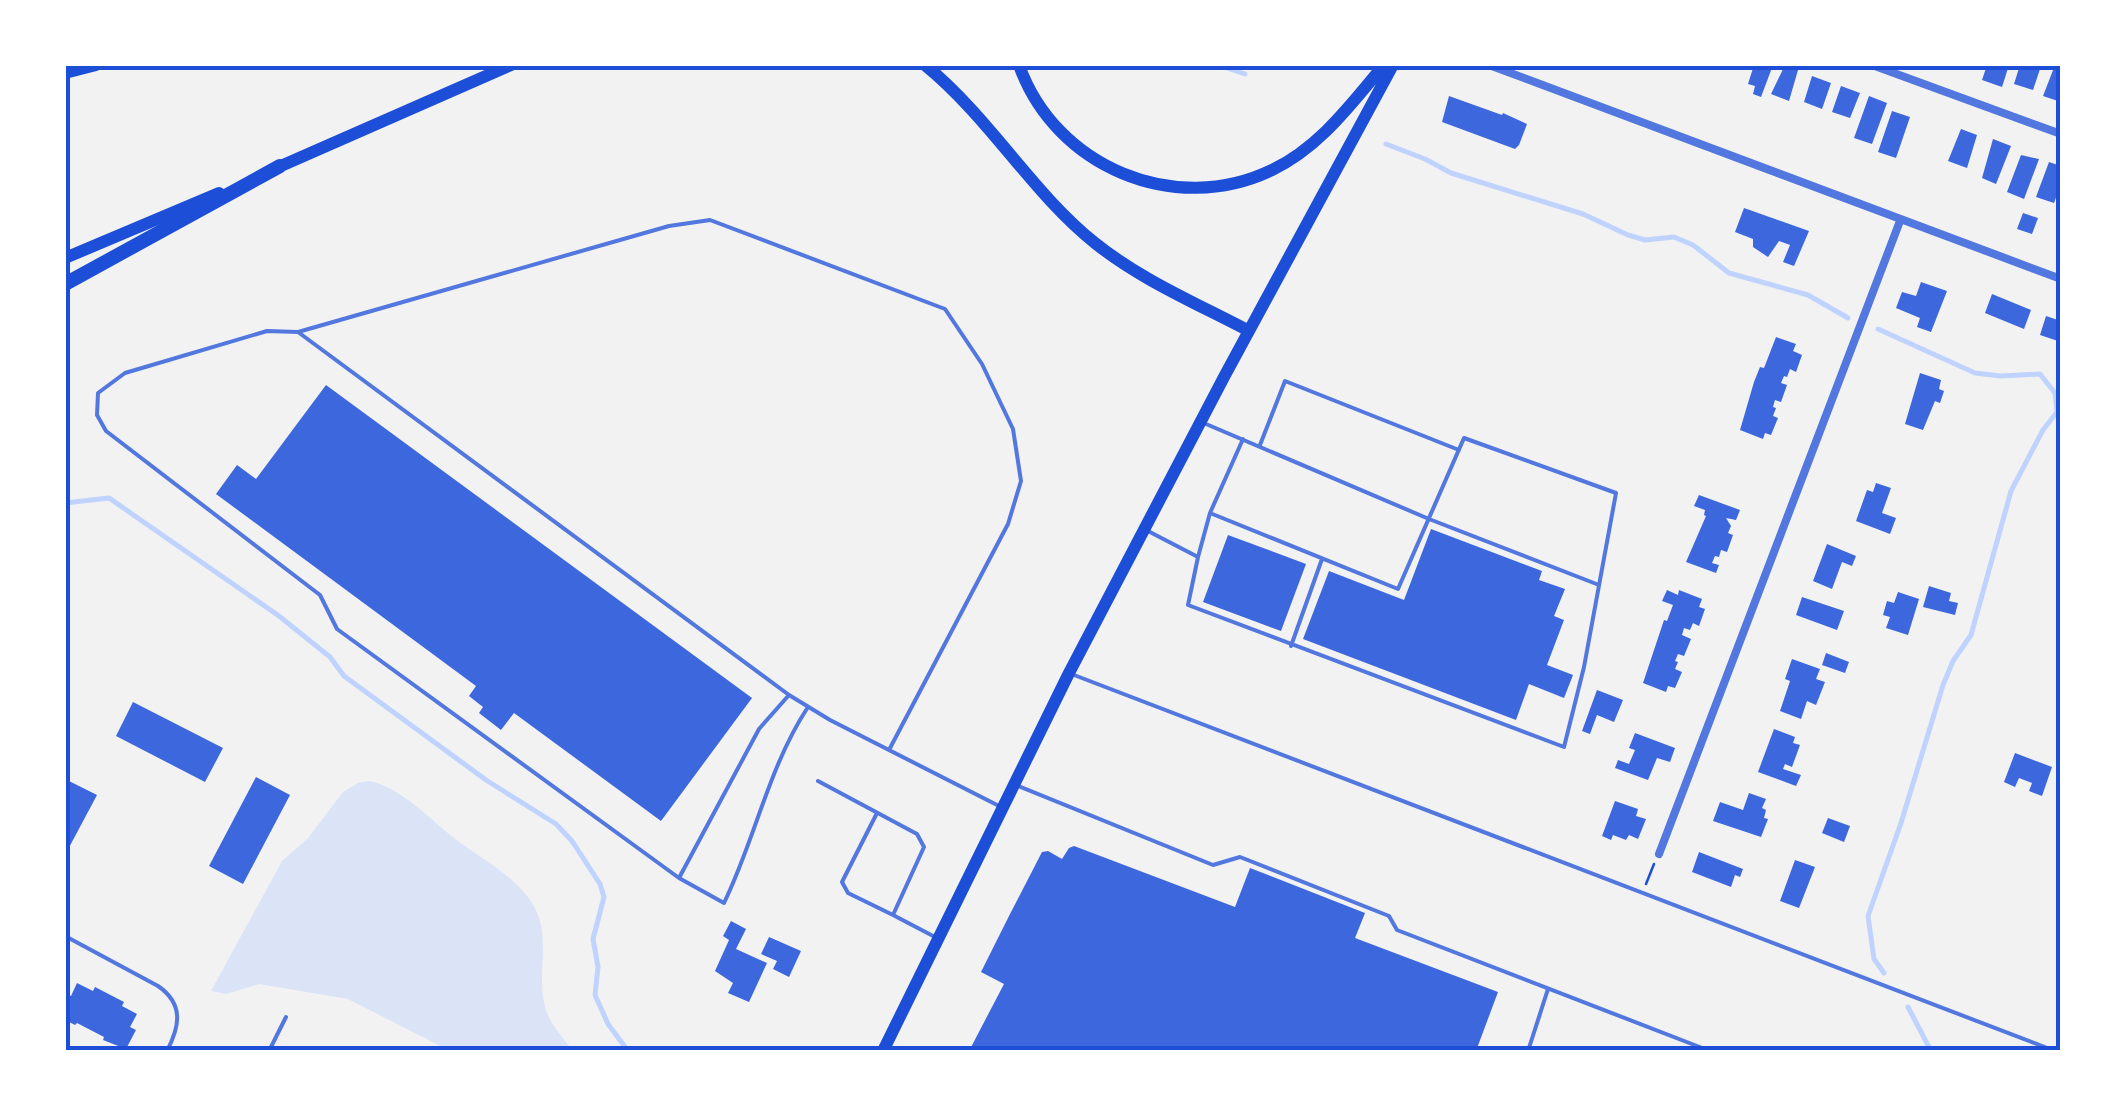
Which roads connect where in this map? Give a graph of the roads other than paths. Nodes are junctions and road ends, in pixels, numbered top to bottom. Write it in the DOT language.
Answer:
graph roads {
  1 [pos="96,65"];
  2 [pos="926,65"];
  3 [pos="1019,65"];
  4 [pos="1384,65"];
  5 [pos="1393,65"];
  6 [pos="1489,65"];
  7 [pos="1872,65"];
  8 [pos="509,66"];
  9 [pos="65,73"];
  10 [pos="2061,134"];
  11 [pos="280,166"];
  12 [pos="1900,220"];
  13 [pos="65,258"];
  14 [pos="2061,279"];
  15 [pos="65,284"];
  16 [pos="1249,331"];
  17 [pos="298,332"];
  18 [pos="1203,422"];
  19 [pos="1243,439"];
  20 [pos="1259,446"];
  21 [pos="1458,450"];
  22 [pos="1210,513"];
  23 [pos="1429,519"];
  24 [pos="1146,530"];
  25 [pos="1198,557"];
  26 [pos="1322,558"];
  27 [pos="1599,585"];
  28 [pos="1291,646"];
  29 [pos="1070,674"];
  30 [pos="789,695"];
  31 [pos="808,706"];
  32 [pos="889,750"];
  33 [pos="818,781"];
  34 [pos="1016,785"];
  35 [pos="1005,809"];
  36 [pos="877,812"];
  37 [pos="1659,854"];
  38 [pos="679,878"];
  39 [pos="894,915"];
  40 [pos="65,936"];
  41 [pos="939,940"];
  42 [pos="1548,989"];
  43 [pos="286,1017"];
  44 [pos="887,1050"];
  45 [pos="167,1051"];
  46 [pos="269,1051"];
  47 [pos="1528,1051"];
  48 [pos="1710,1051"];
  49 [pos="2055,1051"];
  1 -- 9 [label="main road"];
  2 -- 16 [label="main road"];
  3 -- 4 [label="main road"];
  5 -- 16 [label="main road"];
  6 -- 12 [label="street"];
  7 -- 10 [label="street"];
  8 -- 11 [label="main road"];
  11 -- 13 [label="main road"];
  11 -- 15 [label="highway"];
  12 -- 14 [label="street"];
  12 -- 37 [label="street"];
  16 -- 18 [label="main road"];
  17 -- 30 [label="lane"];
  17 -- 32 [label="lane"];
  17 -- 38 [label="lane"];
  18 -- 19 [label="lane"];
  18 -- 24 [label="main road"];
  19 -- 20 [label="lane"];
  19 -- 22 [label="lane"];
  20 -- 21 [label="lane"];
  20 -- 23 [label="lane"];
  21 -- 23 [label="lane"];
  21 -- 27 [label="lane"];
  22 -- 25 [label="lane"];
  22 -- 26 [label="lane"];
  23 -- 26 [label="lane"];
  23 -- 27 [label="lane"];
  24 -- 25 [label="lane"];
  24 -- 29 [label="main road"];
  25 -- 28 [label="lane"];
  26 -- 28 [label="lane"];
  27 -- 28 [label="lane"];
  29 -- 34 [label="main road"];
  29 -- 49 [label="lane"];
  30 -- 31 [label="lane"];
  30 -- 38 [label="lane"];
  31 -- 32 [label="lane"];
  31 -- 38 [label="lane"];
  32 -- 35 [label="lane"];
  33 -- 36 [label="lane"];
  34 -- 35 [label="main road"];
  34 -- 42 [label="lane"];
  35 -- 41 [label="main road"];
  36 -- 39 [label="lane"];
  36 -- 39 [label="lane"];
  39 -- 41 [label="lane"];
  40 -- 45 [label="lane"];
  41 -- 44 [label="main road"];
  42 -- 47 [label="lane"];
  42 -- 48 [label="lane"];
  43 -- 46 [label="lane"];
}
